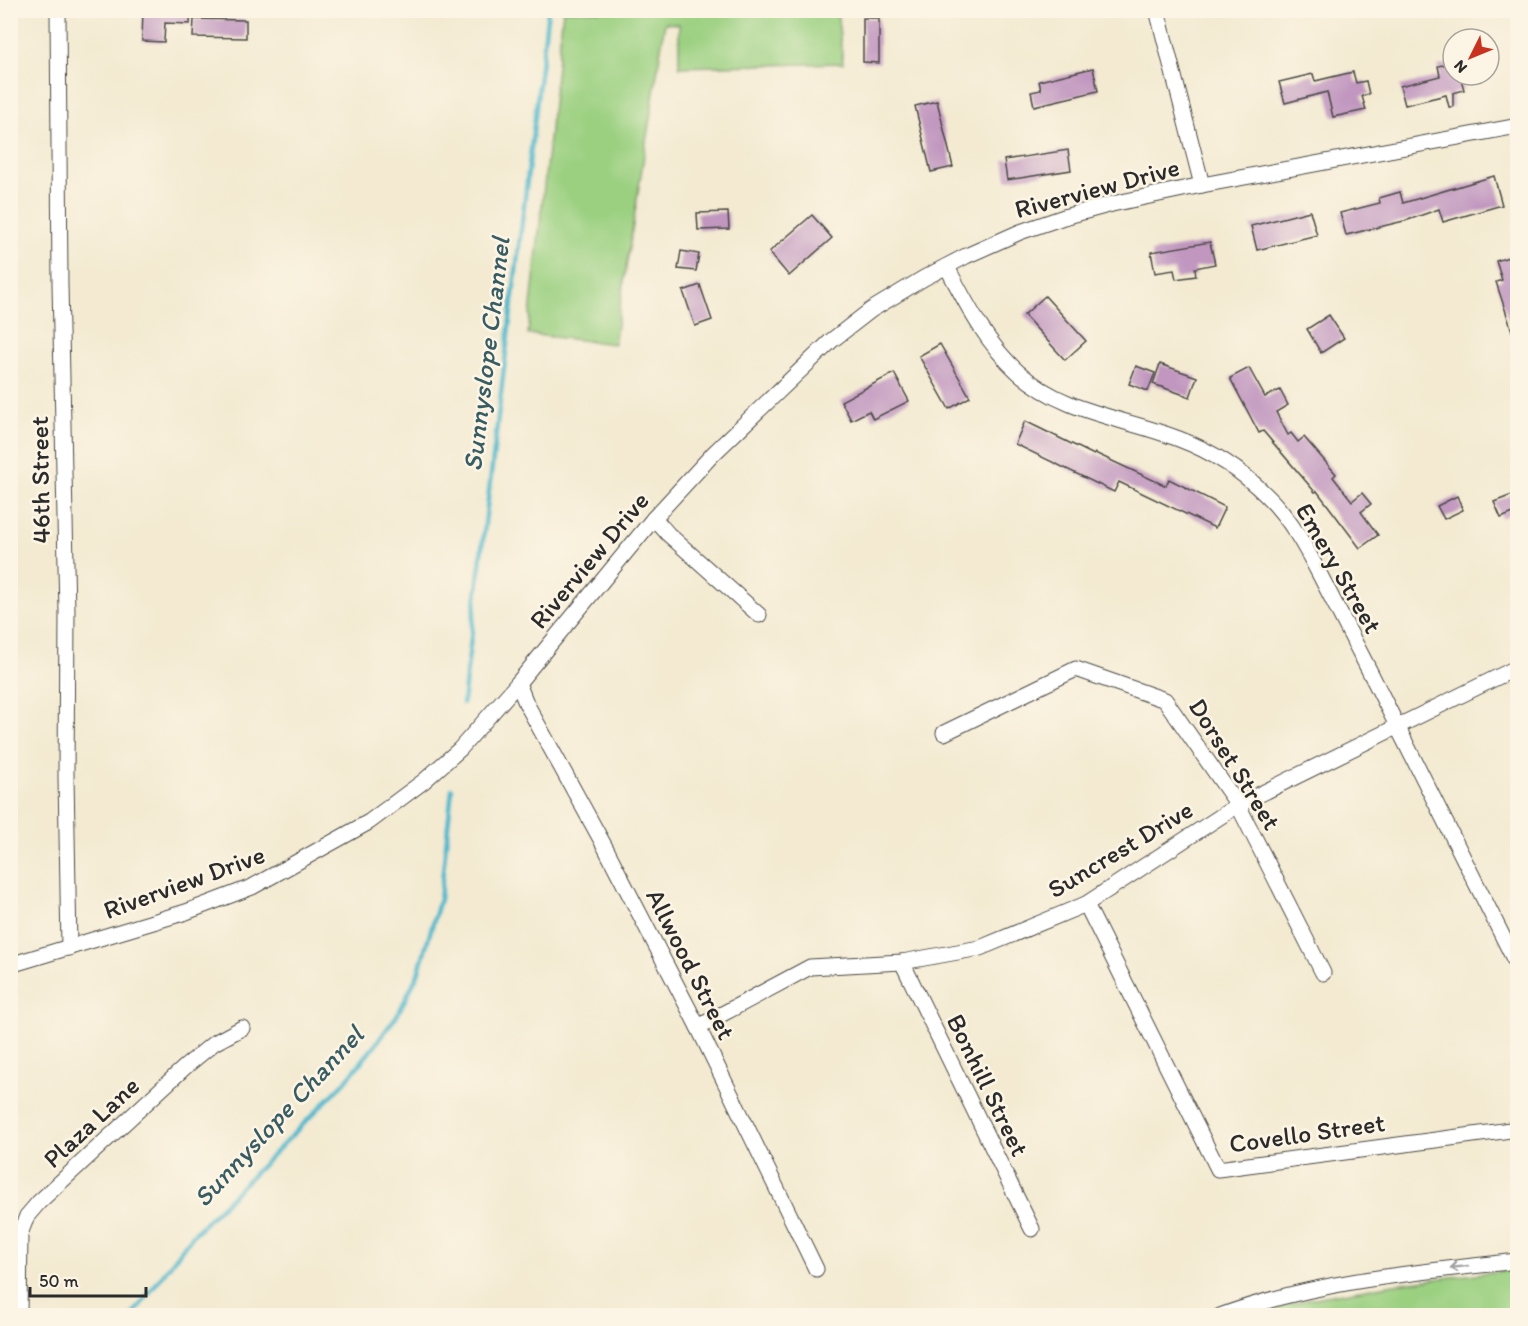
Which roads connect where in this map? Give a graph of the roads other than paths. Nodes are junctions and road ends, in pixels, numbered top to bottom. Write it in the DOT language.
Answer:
graph roads {
  1 [pos="58,10"];
  2 [pos="1157,10"];
  3 [pos="1518,126"];
  4 [pos="1202,185"];
  5 [pos="947,267"];
  6 [pos="654,518"];
  7 [pos="759,615"];
  8 [pos="1518,667"];
  9 [pos="518,683"];
  10 [pos="1397,726"];
  11 [pos="944,733"];
  12 [pos="1238,805"];
  13 [pos="1086,904"];
  14 [pos="69,948"];
  15 [pos="902,962"];
  16 [pos="10,965"];
  17 [pos="1518,967"];
  18 [pos="1323,973"];
  19 [pos="698,1027"];
  20 [pos="242,1028"];
  21 [pos="1518,1129"];
  22 [pos="1032,1229"];
  23 [pos="1518,1261"];
  24 [pos="816,1269"];
  25 [pos="19,1316"];
  26 [pos="1220,1316"];
  1 -- 14 [label="street, 46th Street"];
  2 -- 4 [label="street, Riverview Drive"];
  3 -- 4 [label="street, Riverview Drive"];
  4 -- 5 [label="street, Riverview Drive"];
  5 -- 6 [label="street, Riverview Drive"];
  5 -- 10 [label="street, Emery Street"];
  6 -- 7 [label="street"];
  6 -- 9 [label="street, Riverview Drive"];
  8 -- 10 [label="street, Suncrest Drive"];
  9 -- 14 [label="street, Riverview Drive"];
  9 -- 19 [label="street, Allwood Street"];
  10 -- 12 [label="street, Suncrest Drive"];
  10 -- 17 [label="street, Emery Street"];
  11 -- 12 [label="street, Dorset Street"];
  12 -- 13 [label="street, Suncrest Drive"];
  12 -- 18 [label="street, Dorset Street"];
  13 -- 15 [label="street, Suncrest Drive"];
  13 -- 21 [label="street, Covello Street"];
  14 -- 16 [label="street, Riverview Drive"];
  15 -- 19 [label="street, Suncrest Drive"];
  15 -- 22 [label="street, Bonhill Street"];
  19 -- 24 [label="street, Allwood Street"];
  20 -- 25 [label="street, Plaza Lane"];
  23 -- 26 [label="street, one-way"];
}
